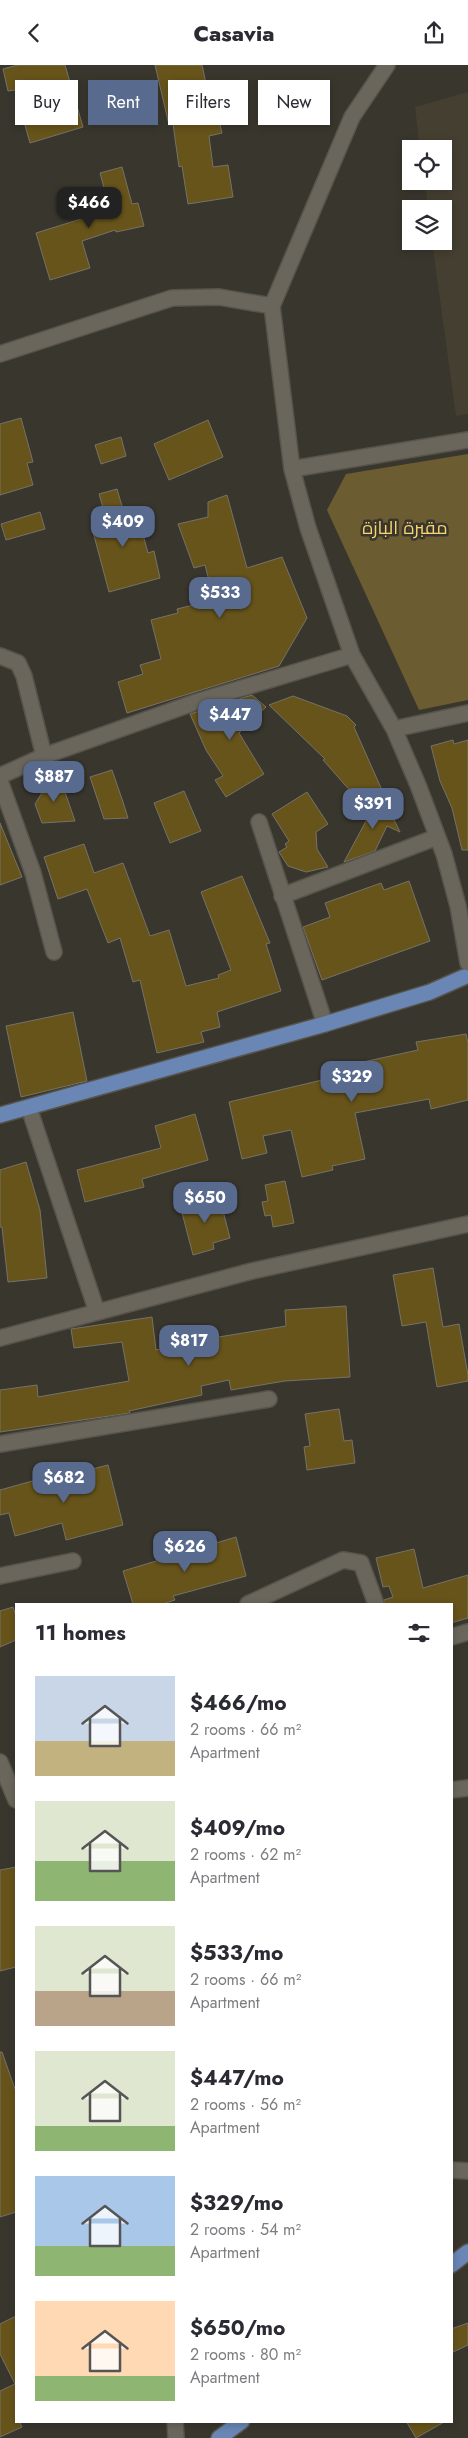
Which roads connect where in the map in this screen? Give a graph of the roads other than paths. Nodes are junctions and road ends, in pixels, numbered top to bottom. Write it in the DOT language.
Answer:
graph roads {
  1 [pos="387,65"];
  2 [pos="272,306"];
  3 [pos="0,354"];
  4 [pos="468,439"];
  5 [pos="292,469"];
  6 [pos="352,655"];
  7 [pos="0,656"];
  8 [pos="468,713"];
  9 [pos="394,729"];
  10 [pos="44,756"];
  11 [pos="0,775"];
  12 [pos="0,781"];
  13 [pos="259,823"];
  14 [pos="437,837"];
  15 [pos="282,896"];
  16 [pos="54,952"];
  17 [pos="467,972"];
  18 [pos="325,1024"];
  19 [pos="29,1109"];
  20 [pos="0,1115"];
  21 [pos="468,1224"];
  22 [pos="97,1312"];
  23 [pos="0,1338"];
  24 [pos="268,1399"];
  25 [pos="0,1444"];
  26 [pos="73,1561"];
  27 [pos="0,1576"];
  28 [pos="250,1603"];
  29 [pos="376,1603"];
  30 [pos="468,1632"];
  31 [pos="453,1636"];
  32 [pos="0,1762"];
  33 [pos="468,1787"];
  34 [pos="453,1790"];
  35 [pos="15,1798"];
  36 [pos="453,2170"];
  37 [pos="468,2171"];
  38 [pos="468,2252"];
  39 [pos="453,2263"];
  40 [pos="175,2423"];
  41 [pos="240,2423"];
  42 [pos="226,2436"];
  43 [pos="176,2438"];
  1 -- 2 [label="street"];
  2 -- 3 [label="street"];
  2 -- 5 [label="street"];
  4 -- 5 [label="street"];
  5 -- 6 [label="street"];
  6 -- 9 [label="street"];
  6 -- 10 [label="street"];
  7 -- 10 [label="street"];
  8 -- 9 [label="street"];
  9 -- 14 [label="street"];
  10 -- 11 [label="street"];
  12 -- 16 [label="street"];
  13 -- 15 [label="street"];
  14 -- 15 [label="street"];
  14 -- 17 [label="street"];
  15 -- 18 [label="street"];
  17 -- 18 [label="main road"];
  18 -- 19 [label="main road"];
  19 -- 20 [label="main road"];
  19 -- 22 [label="street"];
  21 -- 22 [label="street"];
  22 -- 23 [label="street"];
  24 -- 25 [label="street"];
  26 -- 27 [label="street"];
  28 -- 29 [label="street"];
  30 -- 31 [label="street"];
  32 -- 35 [label="street"];
  33 -- 34 [label="street"];
  36 -- 37 [label="street"];
  38 -- 39 [label="main road"];
  40 -- 43 [label="street"];
  41 -- 42 [label="main road"];
}
